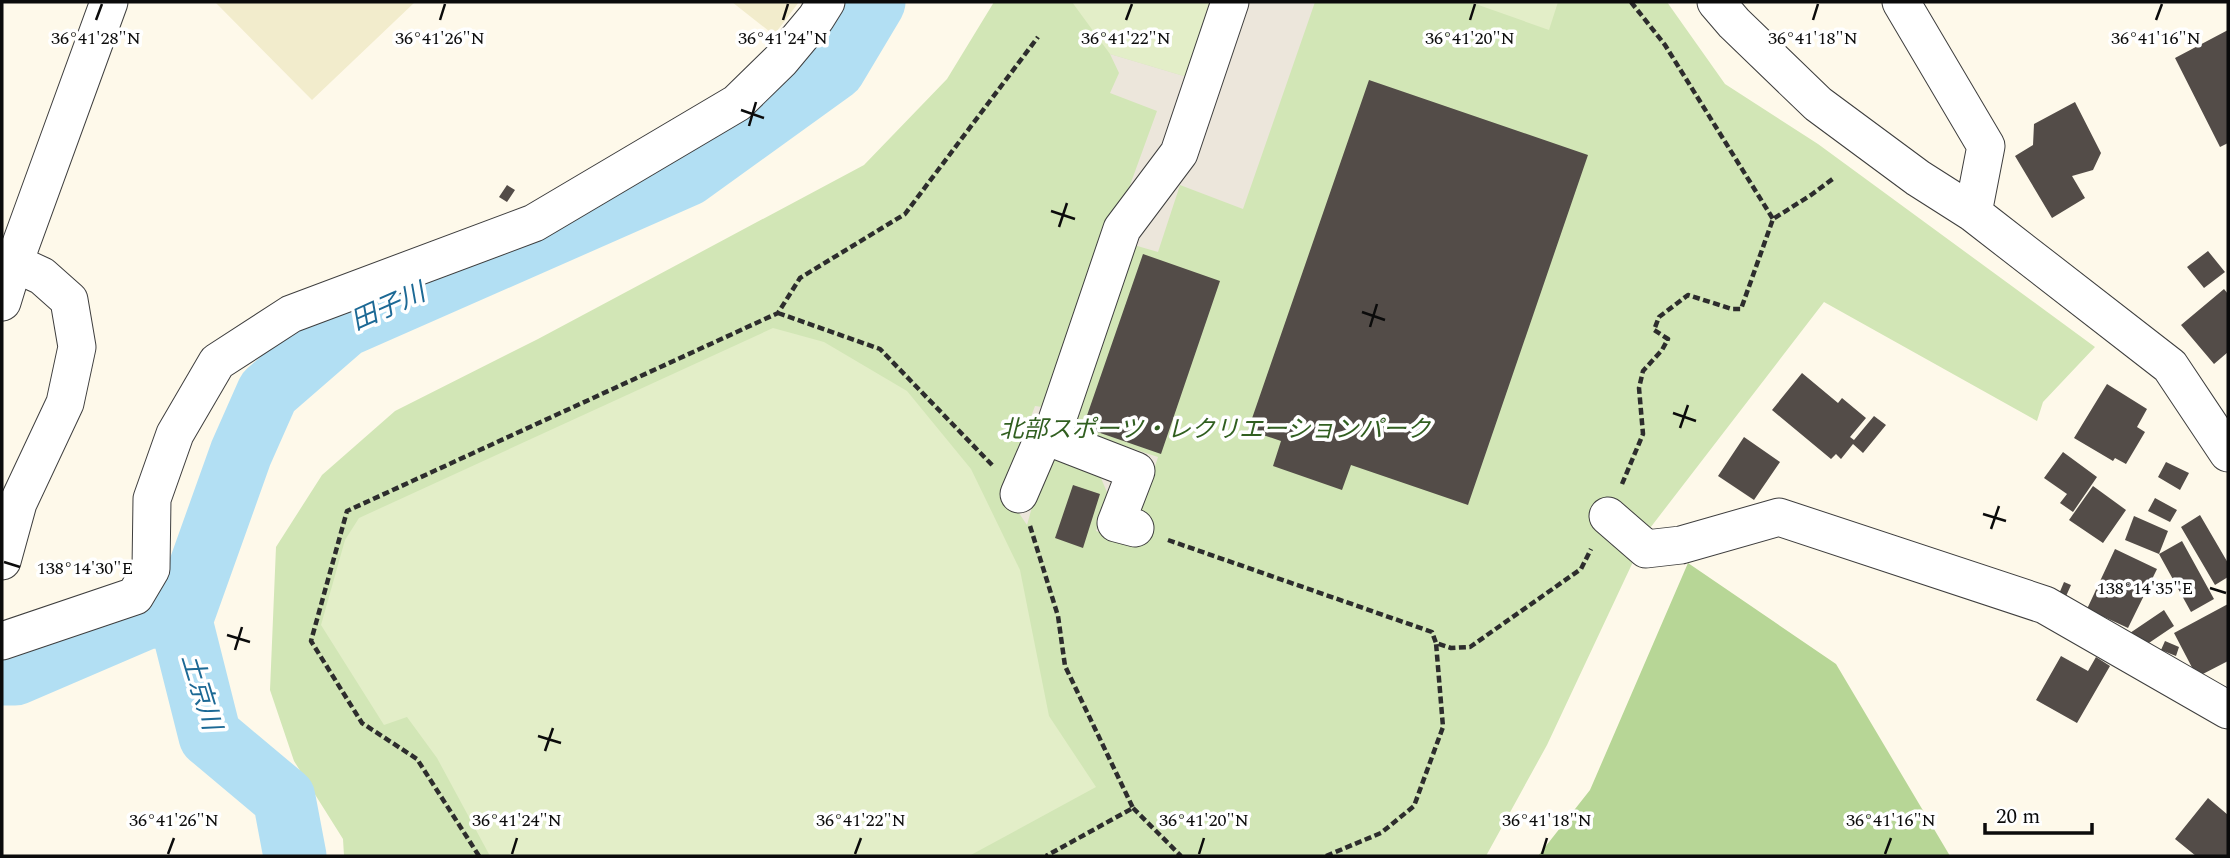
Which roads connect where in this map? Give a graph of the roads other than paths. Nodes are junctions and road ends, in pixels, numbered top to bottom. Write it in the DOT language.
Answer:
graph roads {
  1 [pos="109,2"];
  2 [pos="825,2"];
  3 [pos="1230,2"];
  4 [pos="1716,2"];
  5 [pos="1901,2"];
  6 [pos="1973,213"];
  7 [pos="14,262"];
  8 [pos="2,302"];
  9 [pos="1051,438"];
  10 [pos="2228,453"];
  11 [pos="1020,494"];
  12 [pos="1608,516"];
  13 [pos="1135,528"];
  14 [pos="2,561"];
  15 [pos="2,640"];
  16 [pos="2228,710"];
  1 -- 7 [label="street"];
  2 -- 15 [label="street"];
  3 -- 9 [label="street"];
  4 -- 6 [label="street"];
  5 -- 6 [label="street"];
  6 -- 10 [label="street"];
  7 -- 8 [label="street"];
  7 -- 14 [label="street"];
  9 -- 11 [label="street"];
  9 -- 13 [label="street"];
  12 -- 16 [label="street"];
}
